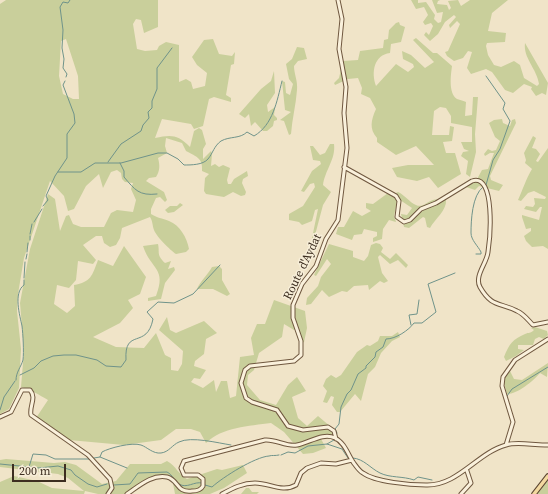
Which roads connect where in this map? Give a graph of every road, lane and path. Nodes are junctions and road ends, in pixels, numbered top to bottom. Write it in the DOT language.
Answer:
graph roads {
  1 [pos="338,0"];
  2 [pos="344,167"];
  3 [pos="548,322"];
  4 [pos="548,338"];
  5 [pos="0,417"];
  6 [pos="336,439"];
  7 [pos="506,444"];
  8 [pos="548,445"];
  9 [pos="352,460"];
  10 [pos="467,470"];
  11 [pos="548,476"];
  12 [pos="108,494"];
  13 [pos="127,494"];
  14 [pos="222,494"];
  15 [pos="461,494"];
  16 [pos="534,494"];
  1 -- 2 [label="main road, Route d'Aydat"];
  2 -- 3 [label="main road"];
  2 -- 6 [label="main road, Route d'Aydat"];
  4 -- 7 [label="main road"];
  5 -- 12 [label="main road"];
  6 -- 9 [label="main road"];
  6 -- 13 [label="main road"];
  7 -- 8 [label="main road"];
  7 -- 10 [label="main road"];
  9 -- 10 [label="main road"];
  9 -- 14 [label="main road"];
  10 -- 15 [label="main road"];
  11 -- 16 [label="main road"];
}
